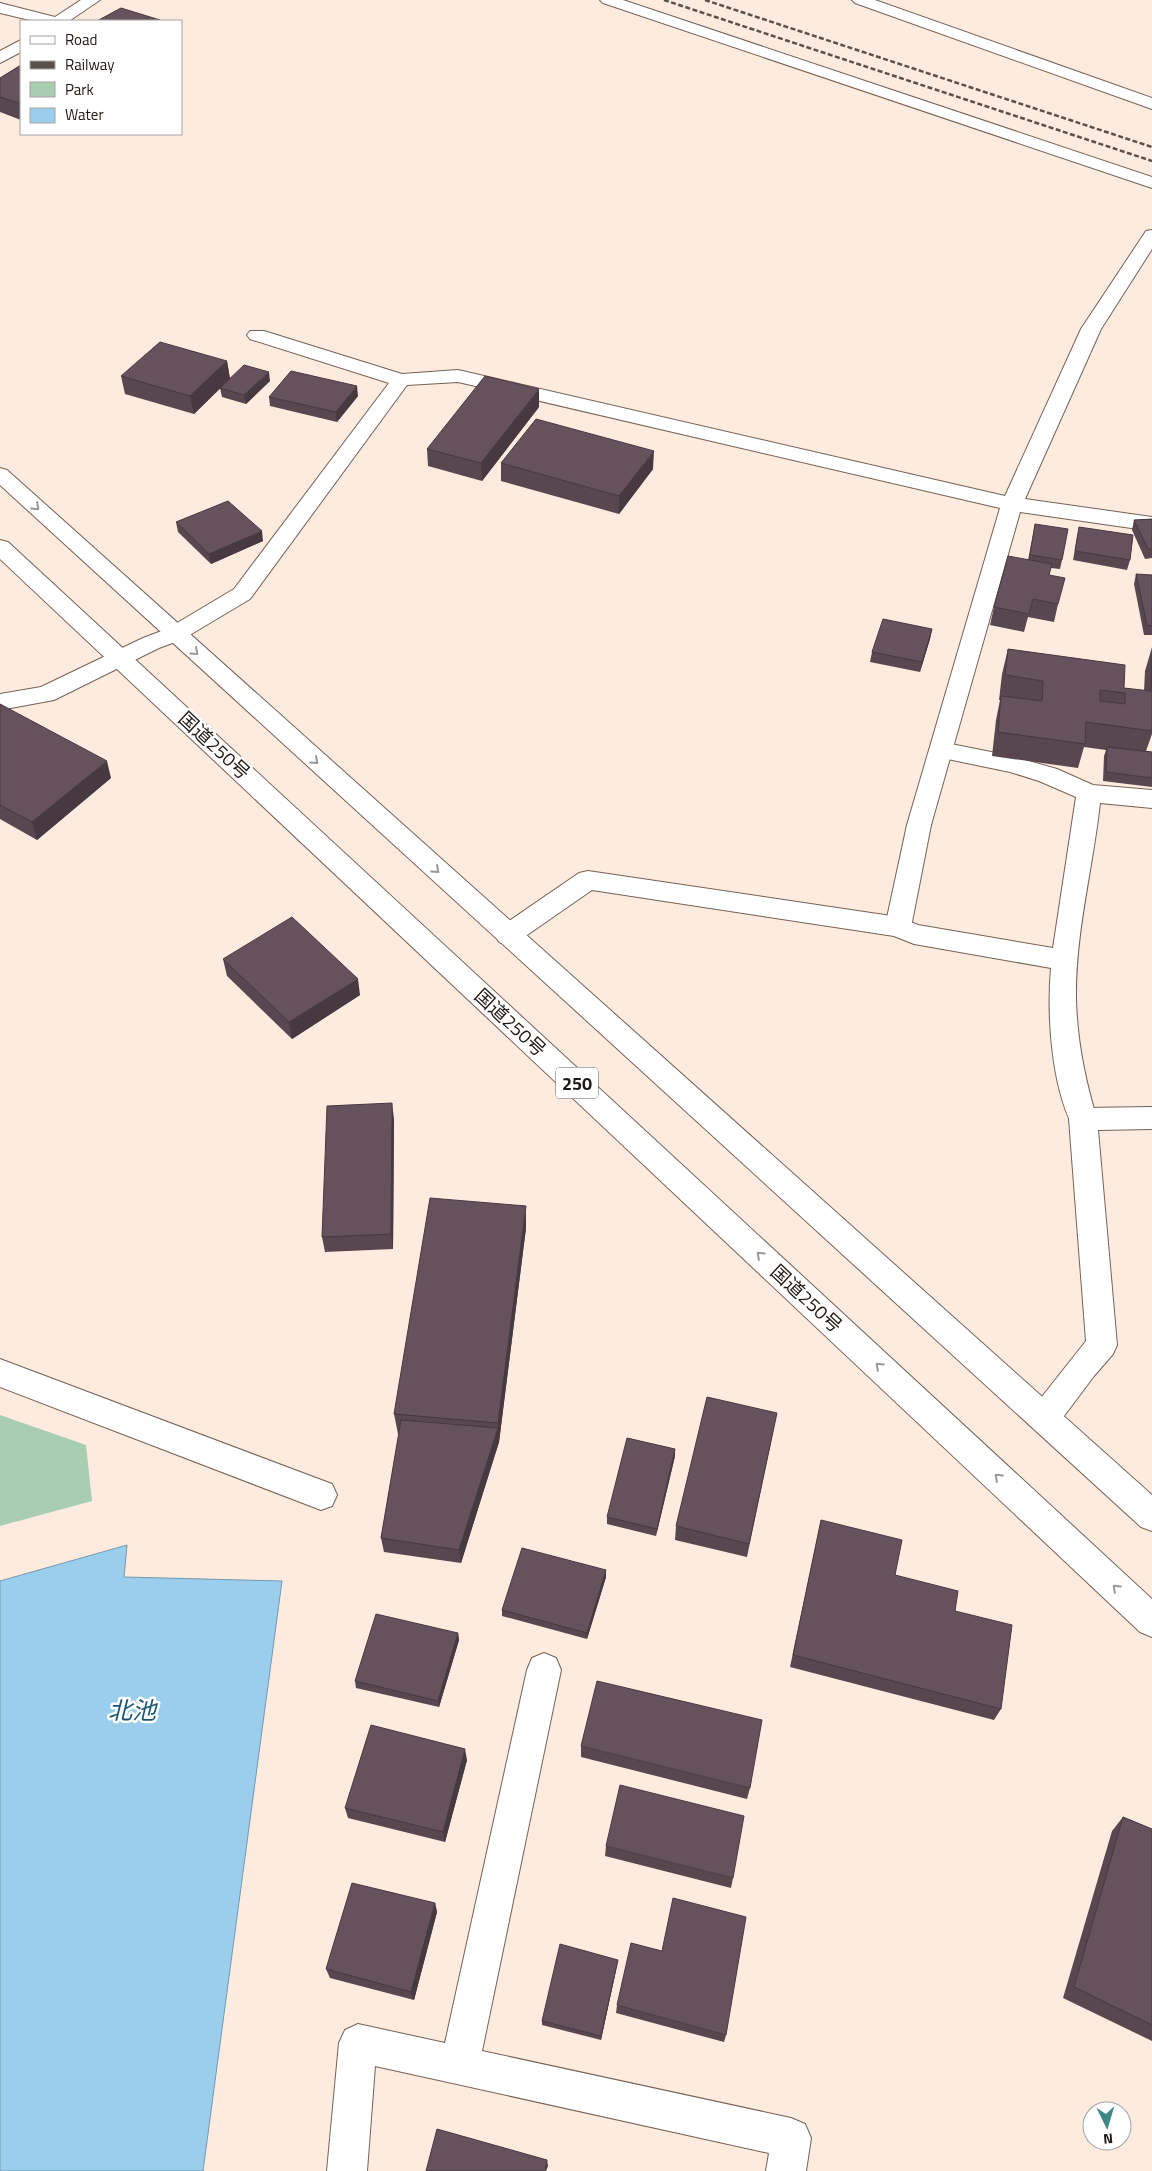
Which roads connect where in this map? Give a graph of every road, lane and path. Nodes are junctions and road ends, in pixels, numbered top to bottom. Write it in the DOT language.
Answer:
graph roads {
  1 [pos="92,0"];
  2 [pos="608,0"];
  3 [pos="860,0"];
  4 [pos="0,8"];
  5 [pos="48,20"];
  6 [pos="61,20"];
  7 [pos="20,46"];
  8 [pos="0,58"];
  9 [pos="1152,104"];
  10 [pos="1152,183"];
  11 [pos="1152,235"];
  12 [pos="257,335"];
  13 [pos="401,380"];
  14 [pos="0,474"];
  15 [pos="1012,504"];
  16 [pos="1152,524"];
  17 [pos="0,547"];
  18 [pos="175,634"];
  19 [pos="121,658"];
  20 [pos="0,702"];
  21 [pos="941,750"];
  22 [pos="1089,794"];
  23 [pos="1152,798"];
  24 [pos="898,927"];
  25 [pos="508,935"];
  26 [pos="1065,960"];
  27 [pos="1152,1118"];
  28 [pos="1083,1120"];
  29 [pos="0,1372"];
  30 [pos="1044,1418"];
  31 [pos="321,1495"];
  32 [pos="1152,1516"];
  33 [pos="1152,1621"];
  34 [pos="544,1670"];
  35 [pos="460,2064"];
  36 [pos="347,2171"];
  37 [pos="786,2171"];
  1 -- 6 [label="main road"];
  2 -- 10 [label="main road"];
  3 -- 9 [label="main road"];
  4 -- 5 [label="main road"];
  7 -- 8 [label="main road"];
  11 -- 15 [label="main road"];
  12 -- 13 [label="main road"];
  13 -- 15 [label="main road"];
  13 -- 18 [label="main road"];
  14 -- 18 [label="main road, one-way"];
  15 -- 16 [label="main road"];
  15 -- 21 [label="main road"];
  17 -- 19 [label="main road, 国道250号 / 250"];
  18 -- 19 [label="main road"];
  18 -- 25 [label="main road, one-way"];
  19 -- 20 [label="main road"];
  33 -- 19 [label="main road, 国道250号 / 250, one-way"];
  21 -- 22 [label="main road"];
  21 -- 24 [label="main road"];
  22 -- 23 [label="main road"];
  22 -- 26 [label="main road"];
  24 -- 25 [label="main road"];
  24 -- 26 [label="main road"];
  25 -- 30 [label="main road"];
  26 -- 28 [label="main road"];
  27 -- 28 [label="main road"];
  28 -- 30 [label="main road"];
  29 -- 31 [label="main road"];
  30 -- 32 [label="main road"];
  34 -- 35 [label="main road"];
  35 -- 36 [label="main road"];
  35 -- 37 [label="main road"];
}
